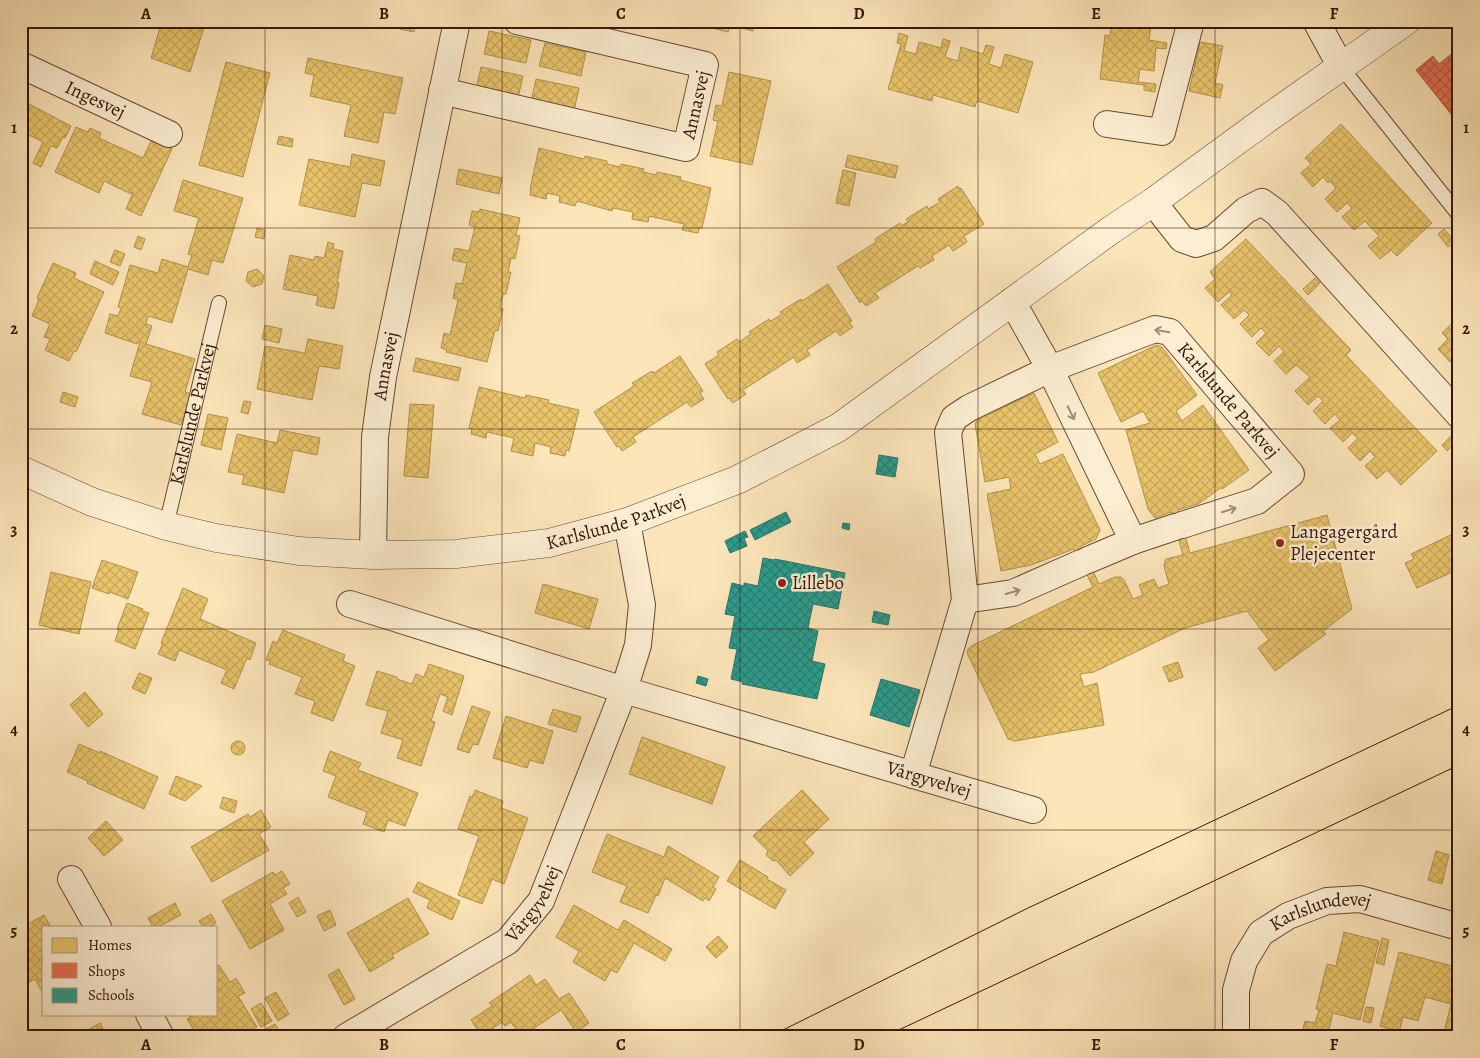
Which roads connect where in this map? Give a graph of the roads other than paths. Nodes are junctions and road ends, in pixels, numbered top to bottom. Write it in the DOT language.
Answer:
graph roads {
  1 [pos="457,21"];
  2 [pos="517,21"];
  3 [pos="1191,21"];
  4 [pos="1316,21"];
  5 [pos="1406,21"];
  6 [pos="21,65"];
  7 [pos="1341,67"];
  8 [pos="442,91"];
  9 [pos="1107,124"];
  10 [pos="170,134"];
  11 [pos="1153,202"];
  12 [pos="1459,215"];
  13 [pos="1012,301"];
  14 [pos="219,303"];
  15 [pos="1050,369"];
  16 [pos="1459,415"];
  17 [pos="21,470"];
  18 [pos="627,522"];
  19 [pos="166,526"];
  20 [pos="1133,541"];
  21 [pos="373,555"];
  22 [pos="965,600"];
  23 [pos="350,604"];
  24 [pos="624,690"];
  25 [pos="912,775"];
  26 [pos="1033,810"];
  27 [pos="71,879"];
  28 [pos="97,926"];
  29 [pos="1459,927"];
  30 [pos="150,1016"];
  31 [pos="162,1037"];
  32 [pos="346,1037"];
  33 [pos="1236,1037"];
  1 -- 8 [label="street, Annasvej"];
  2 -- 8 [label="street, Annasvej"];
  3 -- 9 [label="street"];
  4 -- 7 [label="street"];
  5 -- 7 [label="street, Karlslunde Parkvej"];
  6 -- 10 [label="street, Ingesvej"];
  7 -- 11 [label="street, Karlslunde Parkvej"];
  7 -- 12 [label="lane"];
  8 -- 21 [label="street, Annasvej"];
  11 -- 13 [label="street, Karlslunde Parkvej"];
  11 -- 16 [label="street"];
  13 -- 15 [label="street"];
  13 -- 18 [label="street, Karlslunde Parkvej"];
  14 -- 19 [label="lane, Karlslunde Parkvej"];
  15 -- 20 [label="street, one-way"];
  20 -- 15 [label="street, Karlslunde Parkvej, one-way"];
  15 -- 22 [label="street, Karlslunde Parkvej"];
  17 -- 19 [label="street, Karlslunde Parkvej"];
  18 -- 21 [label="street, Karlslunde Parkvej"];
  18 -- 24 [label="street, Vårgyvelvej"];
  19 -- 21 [label="street, Karlslunde Parkvej"];
  22 -- 20 [label="street, Karlslunde Parkvej, one-way"];
  22 -- 25 [label="street, Karlslunde Parkvej"];
  23 -- 24 [label="street, Vårgyvelvej"];
  24 -- 25 [label="street, Vårgyvelvej"];
  24 -- 32 [label="street, Vårgyvelvej"];
  25 -- 26 [label="street, Vårgyvelvej"];
  27 -- 28 [label="street"];
  29 -- 33 [label="street, Karlslundevej"];
  30 -- 31 [label="street"];
}
